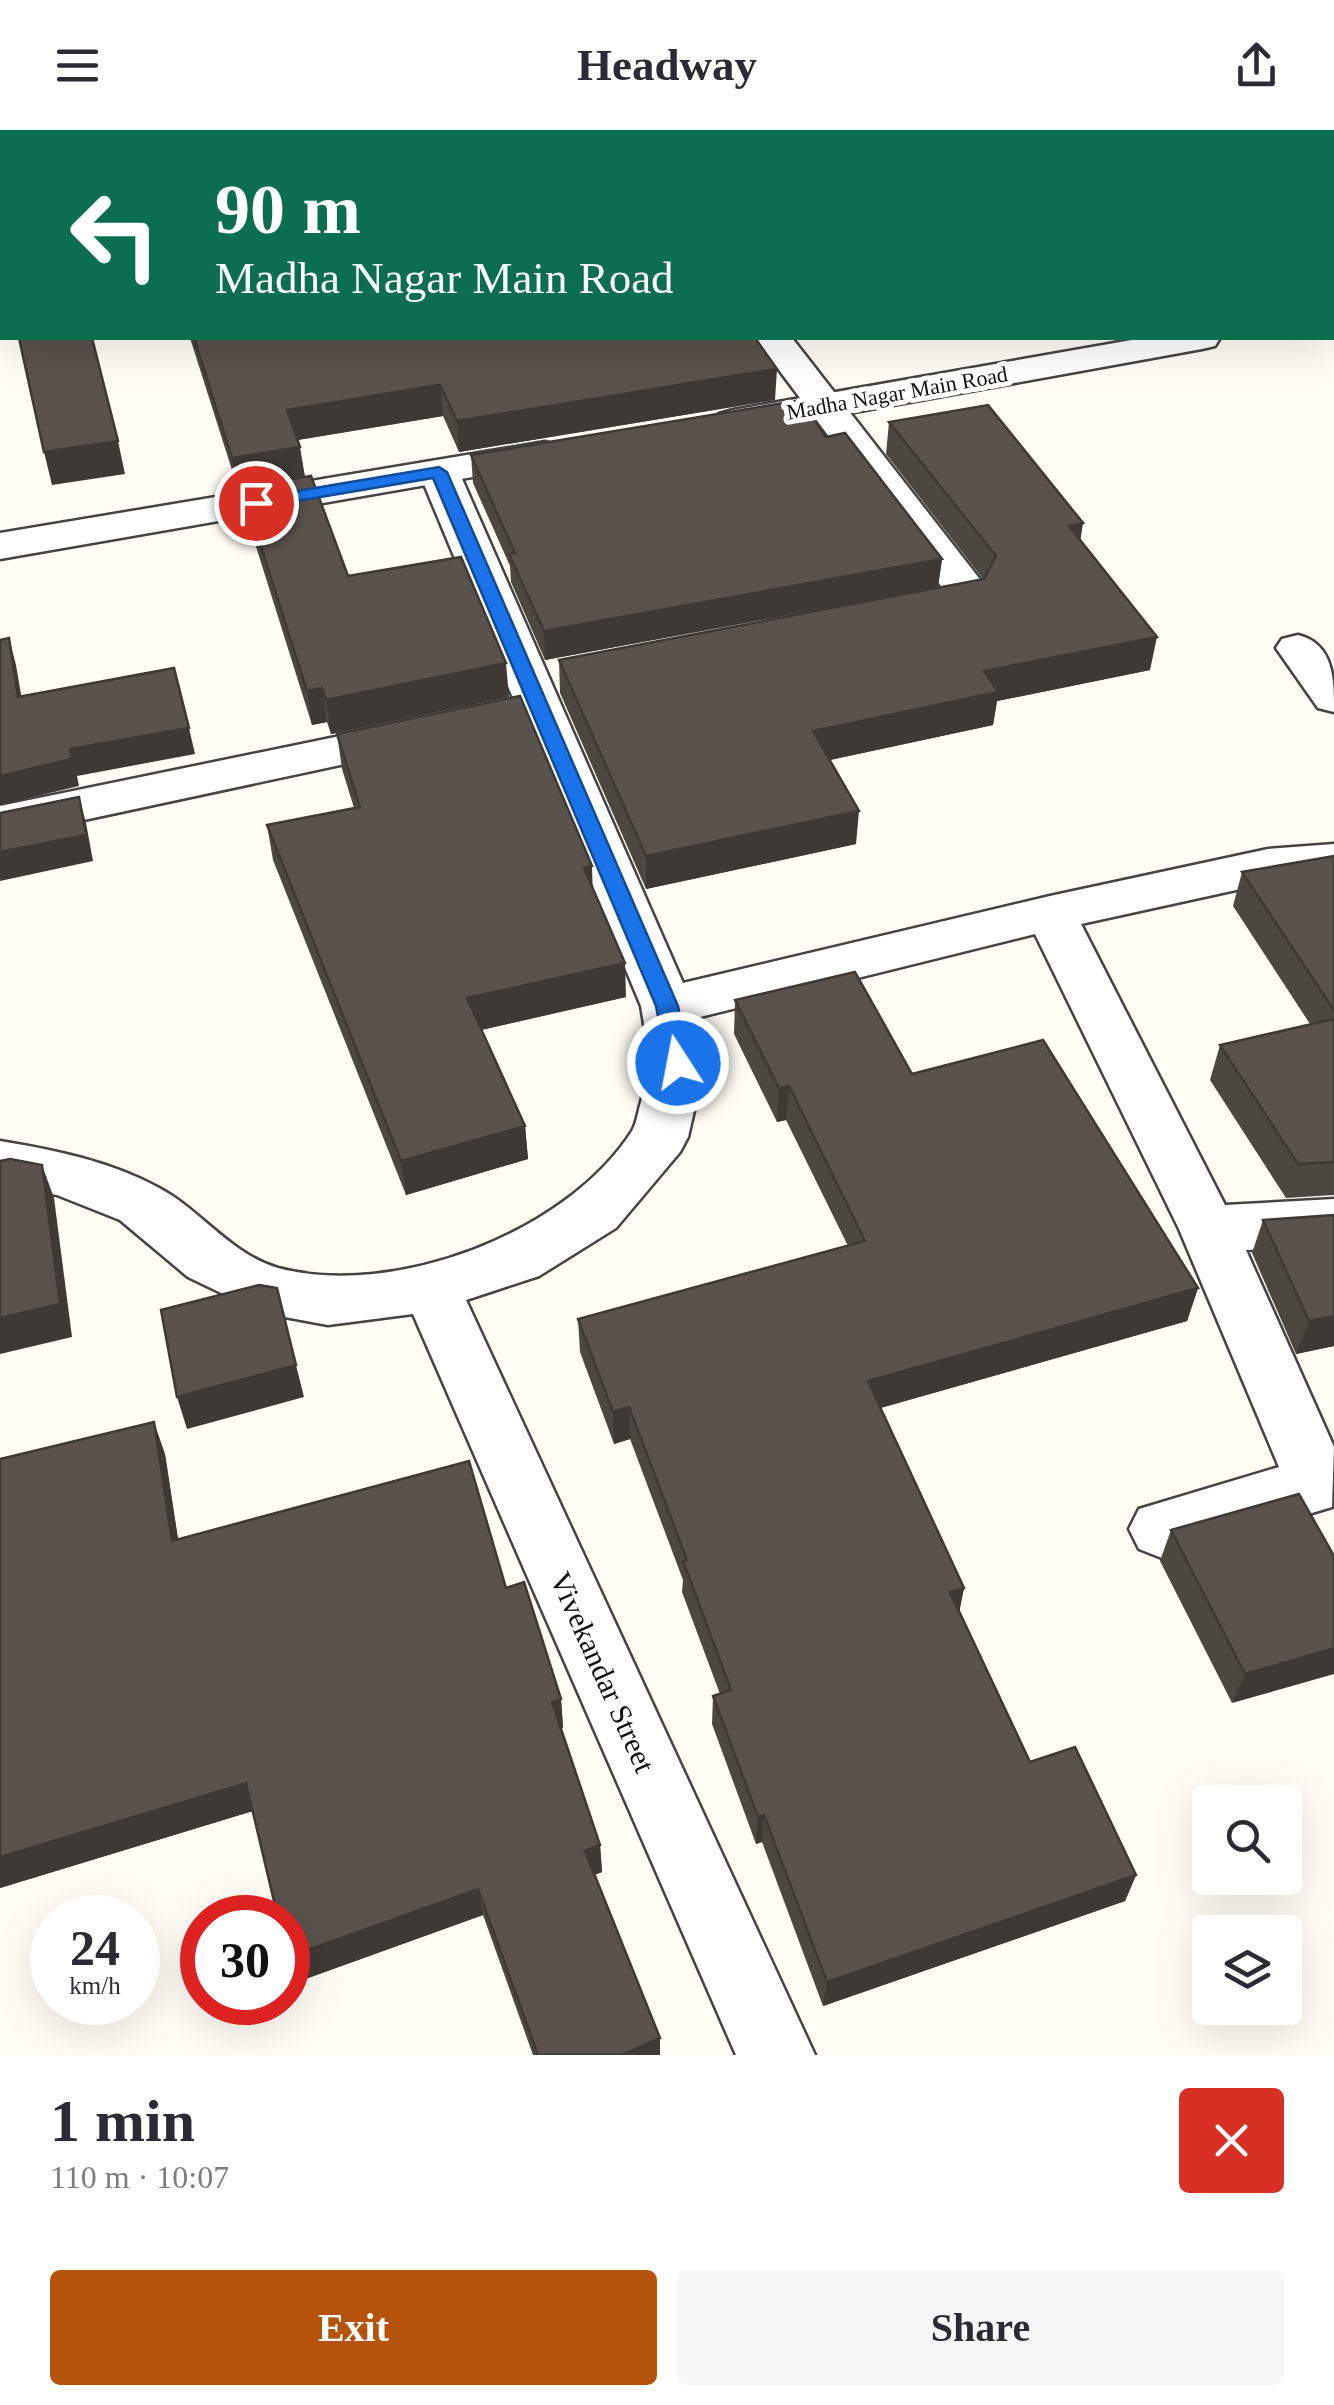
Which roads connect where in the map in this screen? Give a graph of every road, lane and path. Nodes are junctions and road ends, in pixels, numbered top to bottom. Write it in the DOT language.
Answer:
graph roads {
  1 [pos="775,340"];
  2 [pos="1191,340"];
  3 [pos="826,407"];
  4 [pos="690,430"];
  5 [pos="574,449"];
  6 [pos="439,472"];
  7 [pos="0,546"];
  8 [pos="863,619"];
  9 [pos="1298,648"];
  10 [pos="1334,698"];
  11 [pos="446,729"];
  12 [pos="0,822"];
  13 [pos="1334,860"];
  14 [pos="1050,913"];
  15 [pos="667,1006"];
  16 [pos="0,1163"];
  17 [pos="1334,1222"];
  18 [pos="1208,1229"];
  19 [pos="431,1288"];
  20 [pos="1162,1529"];
  21 [pos="776,2055"];
  1 -- 3 [label="street"];
  2 -- 3 [label="street, Madha Nagar Main Road"];
  3 -- 4 [label="street, Madha Nagar Main Road"];
  3 -- 8 [label="street"];
  5 -- 6 [label="street"];
  6 -- 7 [label="street"];
  6 -- 15 [label="street"];
  9 -- 10 [label="street"];
  11 -- 12 [label="street"];
  13 -- 14 [label="street"];
  14 -- 15 [label="street"];
  14 -- 18 [label="street"];
  15 -- 19 [label="street"];
  16 -- 19 [label="street"];
  17 -- 18 [label="street"];
  18 -- 20 [label="street"];
  19 -- 21 [label="street, Vivekandar Street"];
}
